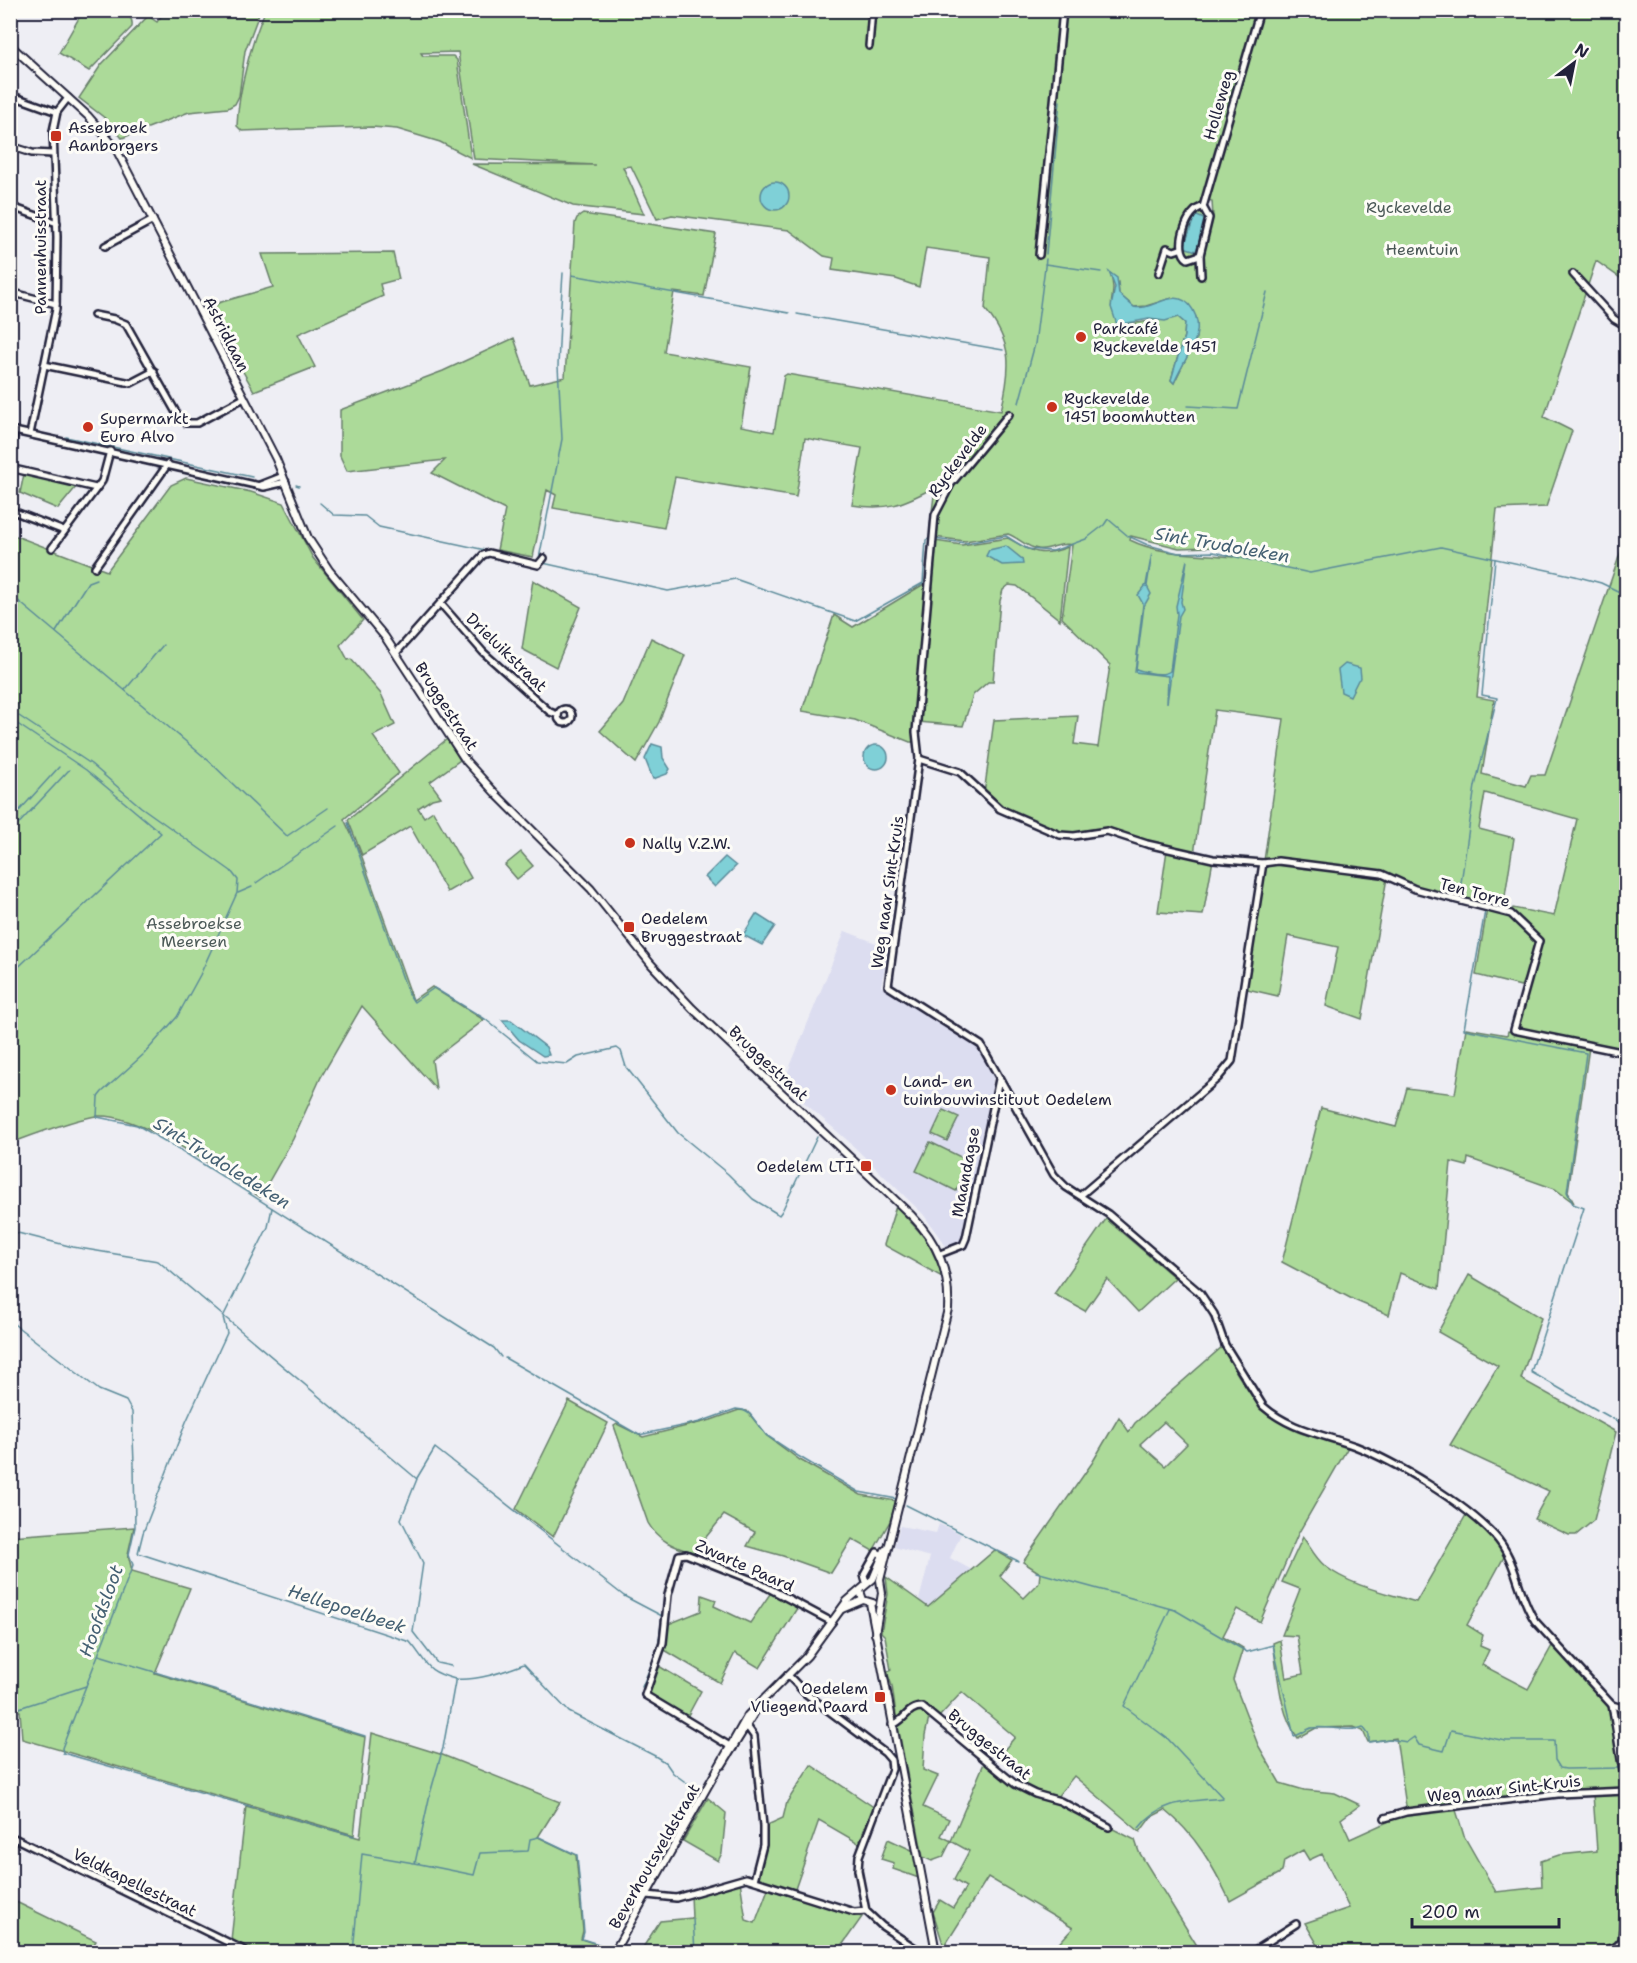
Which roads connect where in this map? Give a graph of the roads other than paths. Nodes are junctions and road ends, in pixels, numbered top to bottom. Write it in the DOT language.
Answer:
graph roads {
  1 [pos="872,10"];
  2 [pos="1063,10"];
  3 [pos="1260,10"];
  4 [pos="10,45"];
  5 [pos="869,46"];
  6 [pos="10,94"];
  7 [pos="68,98"];
  8 [pos="57,112"];
  9 [pos="10,146"];
  10 [pos="53,153"];
  11 [pos="12,207"];
  12 [pos="1203,207"];
  13 [pos="153,220"];
  14 [pos="57,223"];
  15 [pos="105,246"];
  16 [pos="1179,249"];
  17 [pos="1039,255"];
  18 [pos="1200,255"];
  19 [pos="1159,273"];
  20 [pos="1573,274"];
  21 [pos="1202,276"];
  22 [pos="10,292"];
  23 [pos="56,304"];
  24 [pos="94,315"];
  25 [pos="1626,326"];
  26 [pos="44,365"];
  27 [pos="154,371"];
  28 [pos="244,398"];
  29 [pos="1009,414"];
  30 [pos="13,431"];
  31 [pos="30,434"];
  32 [pos="110,451"];
  33 [pos="10,452"];
  34 [pos="168,464"];
  35 [pos="10,468"];
  36 [pos="284,479"];
  37 [pos="96,488"];
  38 [pos="10,510"];
  39 [pos="934,525"];
  40 [pos="64,531"];
  41 [pos="52,548"];
  42 [pos="544,558"];
  43 [pos="95,567"];
  44 [pos="441,604"];
  45 [pos="396,653"];
  46 [pos="558,715"];
  47 [pos="919,759"];
  48 [pos="1263,863"];
  49 [pos="1626,1053"];
  50 [pos="999,1079"];
  51 [pos="1081,1195"];
  52 [pos="940,1254"];
  53 [pos="884,1557"];
  54 [pos="868,1582"];
  55 [pos="879,1585"];
  56 [pos="860,1591"];
  57 [pos="879,1600"];
  58 [pos="866,1601"];
  59 [pos="842,1610"];
  60 [pos="832,1622"];
  61 [pos="875,1634"];
  62 [pos="788,1676"];
  63 [pos="1612,1705"];
  64 [pos="1626,1709"];
  65 [pos="744,1723"];
  66 [pos="892,1725"];
  67 [pos="731,1747"];
  68 [pos="1626,1790"];
  69 [pos="1385,1818"];
  70 [pos="1109,1827"];
  71 [pos="10,1836"];
  72 [pos="754,1880"];
  73 [pos="1626,1894"];
  74 [pos="647,1895"];
  75 [pos="866,1911"];
  76 [pos="1296,1924"];
  77 [pos="248,1953"];
  78 [pos="614,1953"];
  79 [pos="921,1953"];
  80 [pos="936,1953"];
  81 [pos="1252,1953"];
  82 [pos="1601,1953"];
  1 -- 5 [label="street"];
  2 -- 17 [label="street"];
  3 -- 12 [label="street, Holleweg"];
  4 -- 7 [label="main road, Astridlaan"];
  6 -- 8 [label="street"];
  7 -- 8 [label="street"];
  7 -- 13 [label="main road, Astridlaan"];
  8 -- 10 [label="street, Pannenhuisstraat"];
  9 -- 10 [label="street"];
  10 -- 14 [label="street, Pannenhuisstraat"];
  11 -- 14 [label="street"];
  12 -- 16 [label="street, Holleweg"];
  12 -- 18 [label="street, Holleweg"];
  13 -- 15 [label="street"];
  13 -- 28 [label="main road, Astridlaan"];
  14 -- 23 [label="street, Pannenhuisstraat"];
  16 -- 18 [label="street"];
  16 -- 19 [label="street"];
  18 -- 21 [label="street, Holleweg"];
  20 -- 25 [label="street"];
  22 -- 23 [label="street"];
  23 -- 26 [label="street, Pannenhuisstraat"];
  24 -- 27 [label="street"];
  26 -- 27 [label="street"];
  26 -- 31 [label="street, Pannenhuisstraat"];
  27 -- 28 [label="street"];
  28 -- 36 [label="main road, Astridlaan"];
  29 -- 39 [label="street, Ryckevelde"];
  30 -- 31 [label="street"];
  30 -- 33 [label="street"];
  31 -- 32 [label="street"];
  32 -- 34 [label="street"];
  32 -- 37 [label="street"];
  34 -- 36 [label="street"];
  34 -- 43 [label="street"];
  35 -- 37 [label="street"];
  36 -- 45 [label="main road, Astridlaan"];
  37 -- 40 [label="street"];
  38 -- 40 [label="street"];
  39 -- 47 [label="street, Weg naar Sint-Kruis"];
  40 -- 41 [label="street"];
  42 -- 44 [label="street"];
  44 -- 45 [label="street"];
  44 -- 46 [label="street, Drieluikstraat"];
  45 -- 52 [label="main road, Bruggestraat"];
  47 -- 48 [label="street, Ten Torre"];
  47 -- 50 [label="street, Weg naar Sint-Kruis"];
  48 -- 49 [label="street, Ten Torre"];
  48 -- 51 [label="street"];
  50 -- 51 [label="street, Weg naar Sint-Kruis"];
  50 -- 52 [label="street, Maandagse"];
  51 -- 63 [label="street, Weg naar Sint-Kruis"];
  52 -- 53 [label="main road, Bruggestraat"];
  53 -- 54 [label="main road, Bruggestraat"];
  53 -- 55 [label="main road, Bruggestraat"];
  54 -- 55 [label="main road"];
  54 -- 56 [label="main road"];
  55 -- 57 [label="main road"];
  56 -- 58 [label="main road"];
  56 -- 59 [label="main road, Beverhoutsveldstraat"];
  57 -- 58 [label="main road"];
  57 -- 61 [label="main road"];
  58 -- 59 [label="main road, Beverhoutsveldstraat"];
  58 -- 61 [label="main road"];
  59 -- 60 [label="main road, Beverhoutsveldstraat"];
  60 -- 62 [label="main road, Beverhoutsveldstraat"];
  60 -- 67 [label="street, Zwarte Paard"];
  61 -- 66 [label="main road"];
  62 -- 65 [label="main road, Beverhoutsveldstraat"];
  62 -- 75 [label="street"];
  63 -- 64 [label="street"];
  63 -- 68 [label="street, Weg naar Sint-Kruis"];
  65 -- 67 [label="main road, Beverhoutsveldstraat"];
  65 -- 72 [label="street"];
  66 -- 70 [label="street, Bruggestraat"];
  66 -- 80 [label="main road"];
  67 -- 74 [label="main road, Beverhoutsveldstraat"];
  68 -- 69 [label="street, Weg naar Sint-Kruis"];
  71 -- 77 [label="street, Veldkapellestraat"];
  72 -- 74 [label="street"];
  72 -- 75 [label="street"];
  73 -- 82 [label="street"];
  74 -- 78 [label="main road, Beverhoutsveldstraat"];
  75 -- 79 [label="street"];
  76 -- 81 [label="street"];
}
